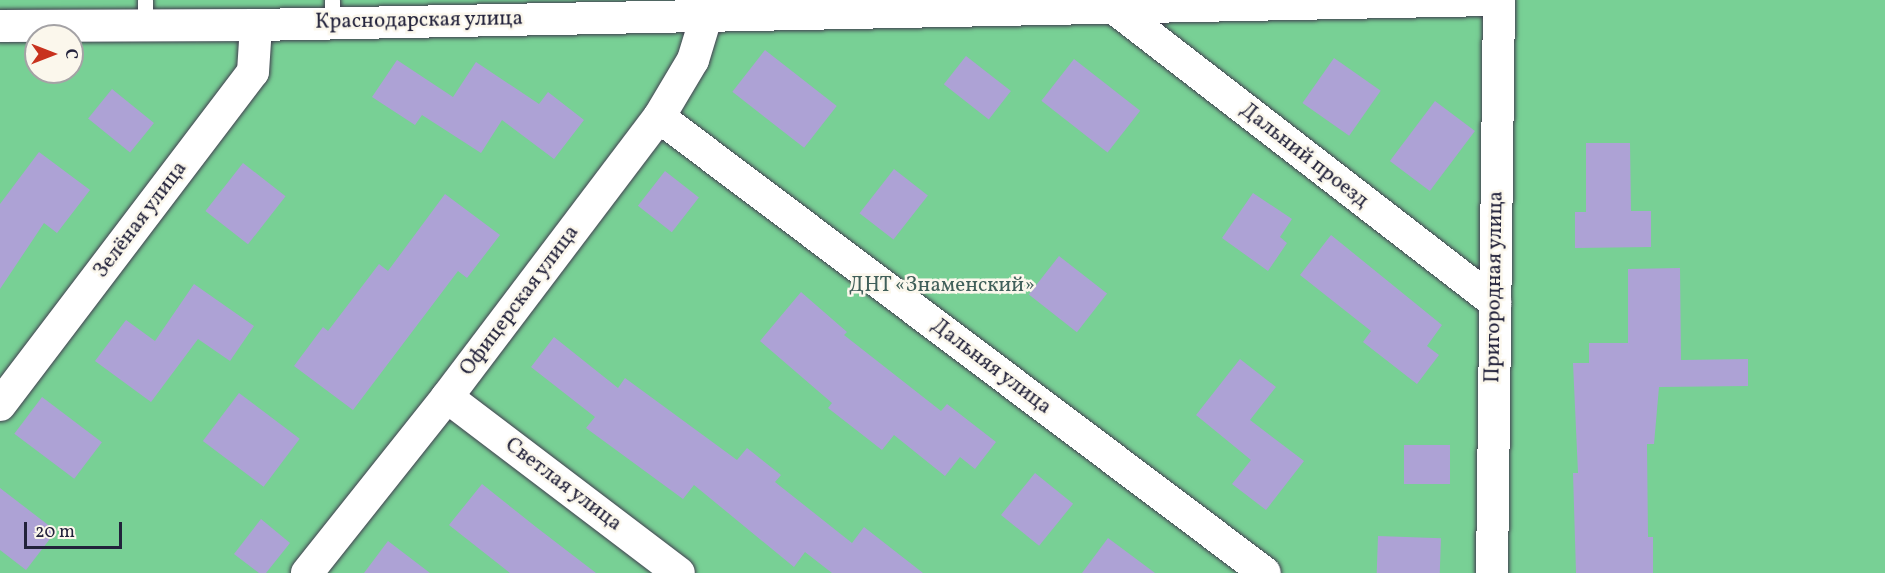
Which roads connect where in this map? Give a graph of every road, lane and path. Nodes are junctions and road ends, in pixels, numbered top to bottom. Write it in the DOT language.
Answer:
graph roads {
  1 [pos="1486,0"];
  2 [pos="1498,0"];
  3 [pos="1348,2"];
  4 [pos="707,7"];
  5 [pos="1114,8"];
  6 [pos="520,9"];
  7 [pos="332,11"];
  8 [pos="145,13"];
  9 [pos="256,25"];
  10 [pos="0,26"];
  11 [pos="659,117"];
  12 [pos="1495,303"];
  13 [pos="447,397"];
  14 [pos="0,405"];
  15 [pos="307,573"];
  16 [pos="679,573"];
  17 [pos="1265,573"];
  18 [pos="1492,573"];
  1 -- 3 [label="street, Краснодарская улица"];
  2 -- 12 [label="street, Пригородная улица"];
  3 -- 5 [label="street, Краснодарская улица"];
  4 -- 5 [label="street, Краснодарская улица"];
  4 -- 6 [label="street, Краснодарская улица"];
  4 -- 11 [label="street, Офицерская улица"];
  5 -- 12 [label="street, Дальний проезд"];
  6 -- 7 [label="street, Краснодарская улица"];
  7 -- 9 [label="street, Краснодарская улица"];
  8 -- 9 [label="street, Краснодарская улица"];
  8 -- 10 [label="street, Краснодарская улица"];
  9 -- 14 [label="street, Зелёная улица"];
  11 -- 13 [label="street, Офицерская улица"];
  11 -- 17 [label="street, Дальняя улица"];
  12 -- 18 [label="street, Пригородная улица"];
  13 -- 15 [label="street, Офицерская улица"];
  13 -- 16 [label="street, Светлая улица"];
}
